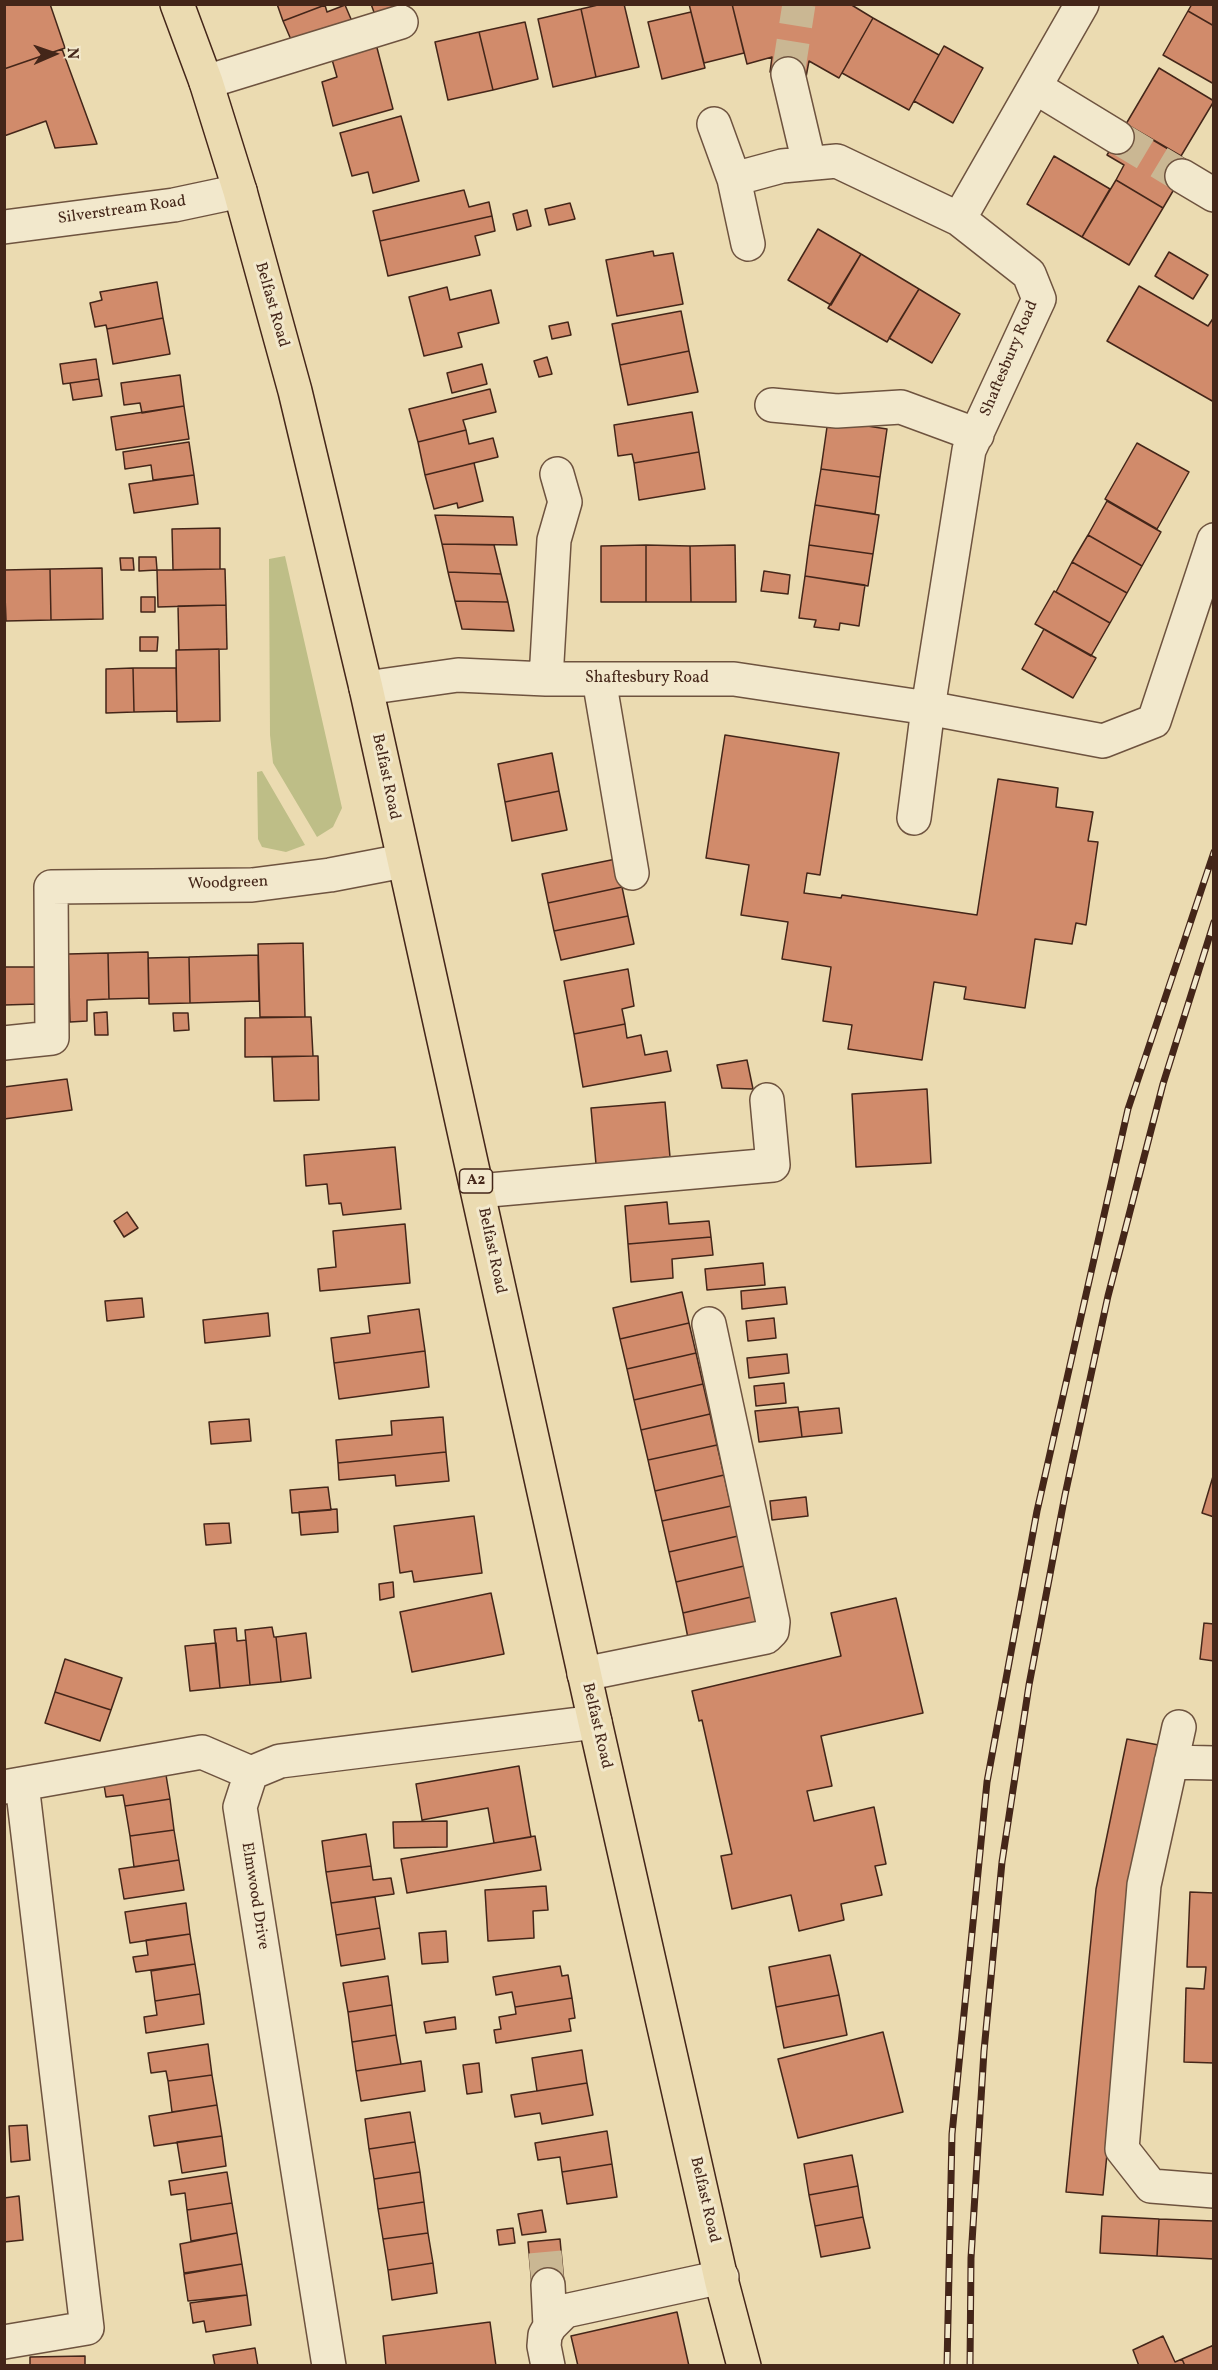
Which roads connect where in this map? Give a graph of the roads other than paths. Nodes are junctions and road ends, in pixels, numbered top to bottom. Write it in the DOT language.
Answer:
graph roads {
  1 [pos="177,4"];
  2 [pos="1082,4"];
  3 [pos="402,22"];
  4 [pos="788,74"];
  5 [pos="206,82"];
  6 [pos="1035,87"];
  7 [pos="714,124"];
  8 [pos="1117,137"];
  9 [pos="809,163"];
  10 [pos="1182,176"];
  11 [pos="734,179"];
  12 [pos="240,191"];
  13 [pos="1214,195"];
  14 [pos="959,219"];
  15 [pos="4,227"];
  16 [pos="748,244"];
  17 [pos="772,405"];
  18 [pos="977,435"];
  19 [pos="557,474"];
  20 [pos="1214,540"];
  21 [pos="546,679"];
  22 [pos="599,679"];
  23 [pos="366,688"];
  24 [pos="928,708"];
  25 [pos="914,819"];
  26 [pos="404,861"];
  27 [pos="632,873"];
  28 [pos="4,1042"];
  29 [pos="767,1100"];
  30 [pos="478,1191"];
  31 [pos="709,1324"];
  32 [pos="584,1674"];
  33 [pos="595,1722"];
  34 [pos="1179,1727"];
  35 [pos="1171,1762"];
  36 [pos="1214,1763"];
  37 [pos="251,1773"];
  38 [pos="13,1785"];
  39 [pos="1214,2191"];
  40 [pos="722,2277"];
  41 [pos="548,2285"];
  42 [pos="550,2326"];
  43 [pos="4,2342"];
  44 [pos="329,2366"];
  45 [pos="548,2366"];
  46 [pos="744,2366"];
  1 -- 5 [label="main road, Belfast Road / A2"];
  2 -- 6 [label="street"];
  3 -- 5 [label="street"];
  4 -- 9 [label="street"];
  5 -- 12 [label="main road, Belfast Road / A2"];
  6 -- 8 [label="street"];
  6 -- 14 [label="street"];
  7 -- 11 [label="street"];
  9 -- 11 [label="street, Shaftesbury Road"];
  9 -- 14 [label="street, Shaftesbury Road"];
  10 -- 13 [label="street"];
  11 -- 16 [label="street"];
  12 -- 15 [label="street, Silverstream Road"];
  12 -- 23 [label="main road, Belfast Road / A2"];
  14 -- 18 [label="street, Shaftesbury Road"];
  17 -- 18 [label="street"];
  18 -- 24 [label="street, Shaftesbury Road"];
  19 -- 21 [label="street"];
  20 -- 24 [label="street, Shaftesbury Road"];
  21 -- 22 [label="street, Shaftesbury Road"];
  21 -- 23 [label="street, Shaftesbury Road"];
  22 -- 24 [label="street, Shaftesbury Road"];
  22 -- 27 [label="street"];
  23 -- 26 [label="main road, Belfast Road / A2"];
  24 -- 25 [label="street, Shaftesbury Road"];
  26 -- 28 [label="street, Woodgreen"];
  26 -- 30 [label="main road, Belfast Road / A2"];
  29 -- 30 [label="street"];
  30 -- 32 [label="main road, Belfast Road / A2"];
  31 -- 32 [label="street"];
  32 -- 33 [label="main road, Belfast Road / A2"];
  33 -- 37 [label="street"];
  33 -- 40 [label="main road, Belfast Road / A2"];
  34 -- 35 [label="street"];
  35 -- 36 [label="street"];
  35 -- 39 [label="street"];
  37 -- 38 [label="street"];
  37 -- 44 [label="street, Elmwood Drive"];
  38 -- 43 [label="street"];
  40 -- 42 [label="street"];
  40 -- 46 [label="main road, Belfast Road / A2"];
  41 -- 42 [label="street"];
  42 -- 45 [label="street"];
}
